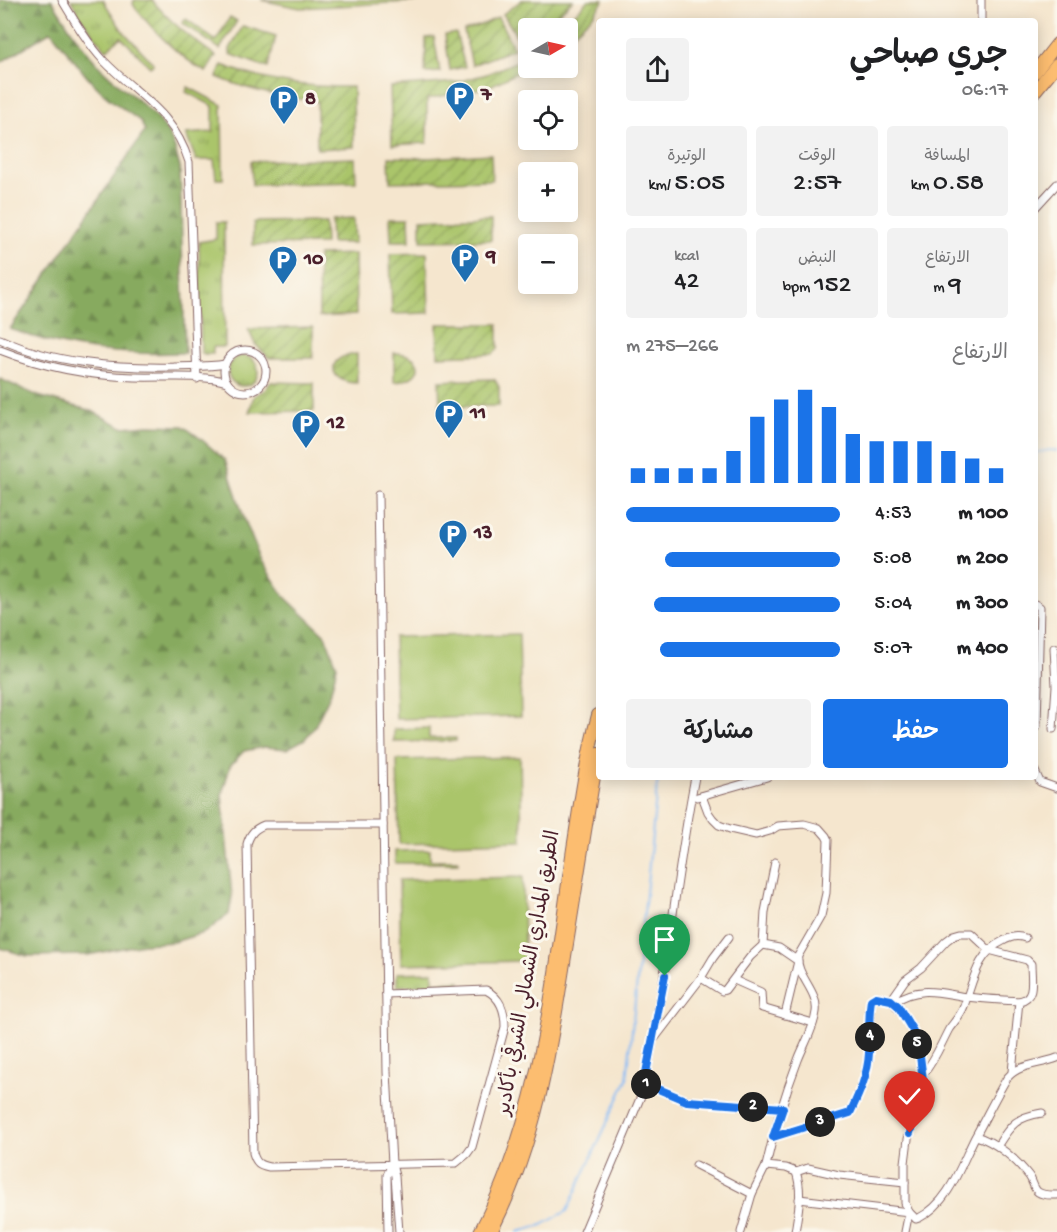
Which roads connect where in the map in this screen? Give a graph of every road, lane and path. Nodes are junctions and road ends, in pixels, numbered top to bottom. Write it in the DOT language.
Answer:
graph roads {
  1 [pos="62,0"];
  2 [pos="981,0"];
  3 [pos="981,18"];
  4 [pos="1057,44"];
  5 [pos="1057,64"];
  6 [pos="1039,76"];
  7 [pos="1057,184"];
  8 [pos="1038,205"];
  9 [pos="0,339"];
  10 [pos="0,350"];
  11 [pos="225,364"];
  12 [pos="197,366"];
  13 [pos="197,379"];
  14 [pos="227,382"];
  15 [pos="378,495"];
  16 [pos="1038,605"];
  17 [pos="1054,648"];
  18 [pos="1038,666"];
  19 [pos="1057,686"];
  20 [pos="596,724"];
  21 [pos="1038,726"];
  22 [pos="1055,729"];
  23 [pos="596,767"];
  24 [pos="1038,778"];
  25 [pos="694,780"];
  26 [pos="757,780"];
  27 [pos="1057,788"];
  28 [pos="702,796"];
  29 [pos="691,799"];
  30 [pos="383,825"];
  31 [pos="775,862"];
  32 [pos="729,937"];
  33 [pos="1025,938"];
  34 [pos="763,945"];
  35 [pos="988,950"];
  36 [pos="798,961"];
  37 [pos="701,978"];
  38 [pos="734,980"];
  39 [pos="386,994"];
  40 [pos="966,997"];
  41 [pos="892,1001"];
  42 [pos="1019,1001"];
  43 [pos="785,1015"];
  44 [pos="813,1023"];
  45 [pos="653,1040"];
  46 [pos="1057,1058"];
  47 [pos="1012,1072"];
  48 [pos="924,1073"];
  49 [pos="644,1083"];
  50 [pos="783,1108"];
  51 [pos="1042,1113"];
  52 [pos="976,1136"];
  53 [pos="773,1137"];
  54 [pos="998,1145"];
  55 [pos="392,1164"];
  56 [pos="696,1166"];
  57 [pos="766,1166"];
  58 [pos="796,1172"];
  59 [pos="905,1182"];
  60 [pos="753,1194"];
  61 [pos="1057,1195"];
  62 [pos="799,1199"];
  63 [pos="909,1212"];
  64 [pos="388,1232"];
  65 [pos="399,1232"];
  66 [pos="480,1232"];
  67 [pos="491,1232"];
  68 [pos="584,1232"];
  69 [pos="741,1232"];
  70 [pos="795,1232"];
  71 [pos="904,1232"];
  1 -- 12 [label="street"];
  2 -- 3 [label="street"];
  4 -- 6 [label="highway"];
  5 -- 6 [label="highway"];
  7 -- 8 [label="street"];
  9 -- 12 [label="street"];
  10 -- 13 [label="street"];
  11 -- 12 [label="street"];
  11 -- 14 [label="street"];
  11 -- 14 [label="street"];
  12 -- 13 [label="street"];
  13 -- 14 [label="street"];
  15 -- 30 [label="street"];
  16 -- 18 [label="street"];
  17 -- 19 [label="street"];
  19 -- 22 [label="street"];
  20 -- 66 [label="highway, الطريق المداري الشمالي الشرقي بأكادير"];
  21 -- 22 [label="street"];
  23 -- 67 [label="highway, الطريق المداري الشمالي الشرقي بأكادير"];
  24 -- 27 [label="street"];
  25 -- 29 [label="street"];
  26 -- 28 [label="street"];
  28 -- 29 [label="street"];
  28 -- 36 [label="street"];
  29 -- 45 [label="street"];
  30 -- 39 [label="street"];
  30 -- 55 [label="street"];
  31 -- 34 [label="street"];
  32 -- 37 [label="street"];
  33 -- 35 [label="street"];
  34 -- 36 [label="street"];
  34 -- 38 [label="street"];
  35 -- 40 [label="street"];
  35 -- 41 [label="street"];
  35 -- 42 [label="street"];
  36 -- 43 [label="street"];
  36 -- 44 [label="street"];
  37 -- 38 [label="street"];
  37 -- 45 [label="street"];
  38 -- 43 [label="street"];
  39 -- 55 [label="street"];
  39 -- 55 [label="street"];
  40 -- 41 [label="street"];
  40 -- 42 [label="street"];
  40 -- 48 [label="street"];
  41 -- 48 [label="street"];
  41 -- 53 [label="street"];
  42 -- 47 [label="street"];
  43 -- 44 [label="street"];
  44 -- 50 [label="street"];
  45 -- 49 [label="street"];
  46 -- 47 [label="street"];
  47 -- 52 [label="street"];
  48 -- 59 [label="street"];
  49 -- 50 [label="street"];
  49 -- 68 [label="street"];
  50 -- 53 [label="street"];
  51 -- 54 [label="street"];
  52 -- 54 [label="street"];
  52 -- 63 [label="street"];
  53 -- 57 [label="street"];
  54 -- 61 [label="street"];
  55 -- 64 [label="street"];
  55 -- 65 [label="street"];
  56 -- 60 [label="street"];
  57 -- 58 [label="street"];
  57 -- 60 [label="street"];
  58 -- 59 [label="street"];
  58 -- 62 [label="street"];
  59 -- 63 [label="street"];
  60 -- 69 [label="street"];
  62 -- 63 [label="street"];
  62 -- 70 [label="street"];
  63 -- 71 [label="street"];
}
